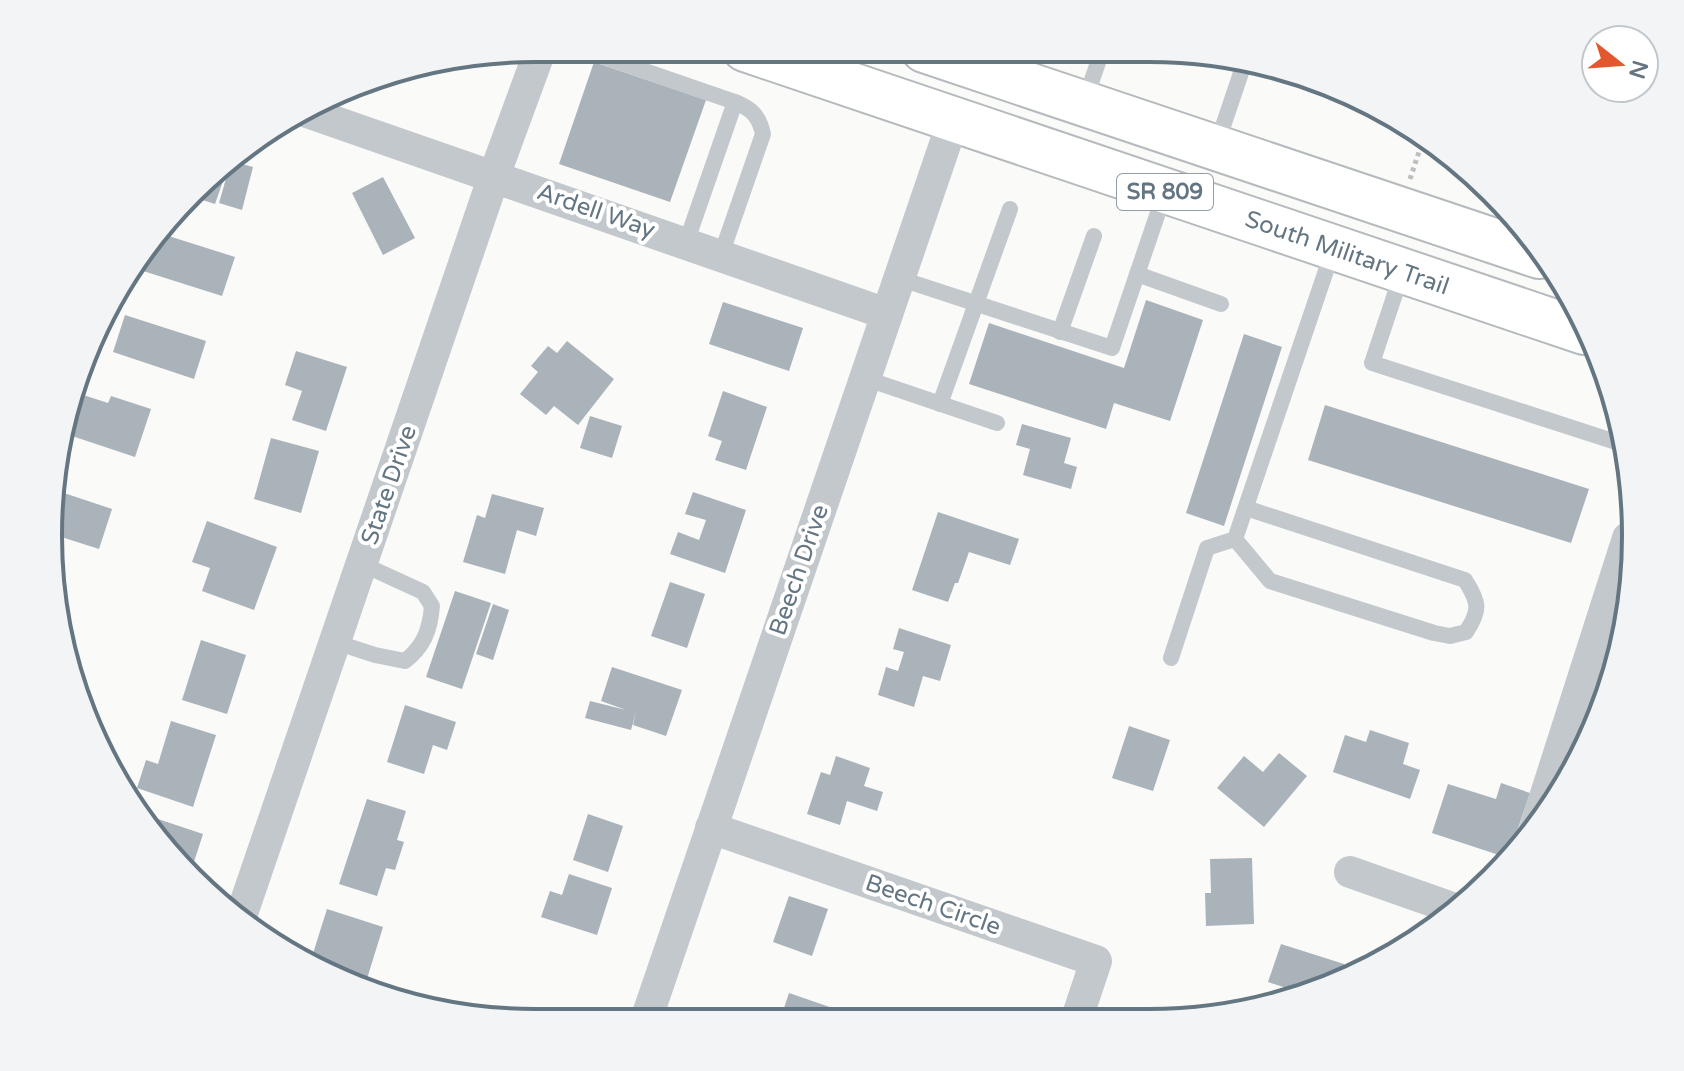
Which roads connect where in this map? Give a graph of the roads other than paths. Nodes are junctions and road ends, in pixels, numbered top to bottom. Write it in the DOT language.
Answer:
graph roads {
  1 [pos="536,62"];
  2 [pos="619,62"];
  3 [pos="783,62"];
  4 [pos="861,62"];
  5 [pos="932,62"];
  6 [pos="964,62"];
  7 [pos="1098,62"];
  8 [pos="1242,71"];
  9 [pos="735,102"];
  10 [pos="1083,104"];
  11 [pos="317,116"];
  12 [pos="953,121"];
  13 [pos="1215,149"];
  14 [pos="494,176"];
  15 [pos="1330,188"];
  16 [pos="1165,192"];
  17 [pos="1010,209"];
  18 [pos="1094,236"];
  19 [pos="686,243"];
  20 [pos="1333,248"];
  21 [pos="1526,249"];
  22 [pos="721,255"];
  23 [pos="1402,271"];
  24 [pos="1137,274"];
  25 [pos="898,278"];
  26 [pos="976,304"];
  27 [pos="1221,304"];
  28 [pos="887,314"];
  29 [pos="1574,329"];
  30 [pos="1060,332"];
  31 [pos="864,378"];
  32 [pos="940,404"];
  33 [pos="997,423"];
  34 [pos="1613,441"];
  35 [pos="1246,508"];
  36 [pos="1235,539"];
  37 [pos="1621,559"];
  38 [pos="362,564"];
  39 [pos="335,642"];
  40 [pos="1171,658"];
  41 [pos="1547,791"];
  42 [pos="711,828"];
  43 [pos="1350,872"];
  44 [pos="1444,905"];
  45 [pos="244,908"];
  46 [pos="650,1009"];
  47 [pos="1080,1009"];
  1 -- 14 [label="street, State Drive"];
  2 -- 9 [label="lane"];
  3 -- 12 [label="main road, South Military Trail / SR 809"];
  4 -- 5 [label="main road"];
  6 -- 10 [label="main road, SR 809"];
  7 -- 10 [label="lane"];
  8 -- 13 [label="lane"];
  9 -- 19 [label="lane"];
  9 -- 22 [label="lane"];
  10 -- 13 [label="main road, SR 809"];
  11 -- 14 [label="street, Ardell Way"];
  12 -- 15 [label="main road"];
  12 -- 16 [label="main road, South Military Trail / SR 809"];
  12 -- 25 [label="street, Beech Drive"];
  13 -- 15 [label="main road, SR 809"];
  14 -- 19 [label="street, Ardell Way"];
  14 -- 38 [label="street, State Drive"];
  15 -- 21 [label="main road, SR 809"];
  16 -- 20 [label="main road, South Military Trail / SR 809"];
  16 -- 24 [label="lane"];
  17 -- 26 [label="lane"];
  18 -- 30 [label="lane"];
  19 -- 22 [label="street, Ardell Way"];
  20 -- 23 [label="main road, South Military Trail / SR 809"];
  20 -- 35 [label="lane"];
  22 -- 28 [label="street, Ardell Way"];
  23 -- 29 [label="main road, South Military Trail / SR 809"];
  23 -- 34 [label="lane"];
  24 -- 27 [label="lane"];
  24 -- 30 [label="lane"];
  25 -- 26 [label="lane"];
  25 -- 28 [label="street, Beech Drive"];
  26 -- 30 [label="lane"];
  26 -- 32 [label="lane"];
  28 -- 31 [label="street, Beech Drive"];
  31 -- 32 [label="lane"];
  31 -- 42 [label="street, Beech Drive"];
  32 -- 33 [label="lane"];
  35 -- 36 [label="lane"];
  35 -- 36 [label="lane"];
  36 -- 40 [label="lane"];
  37 -- 41 [label="street"];
  38 -- 39 [label="street, State Drive"];
  38 -- 39 [label="lane"];
  39 -- 45 [label="street, State Drive"];
  42 -- 46 [label="street, Beech Drive"];
  42 -- 47 [label="street, Beech Circle"];
  43 -- 44 [label="street"];
}
